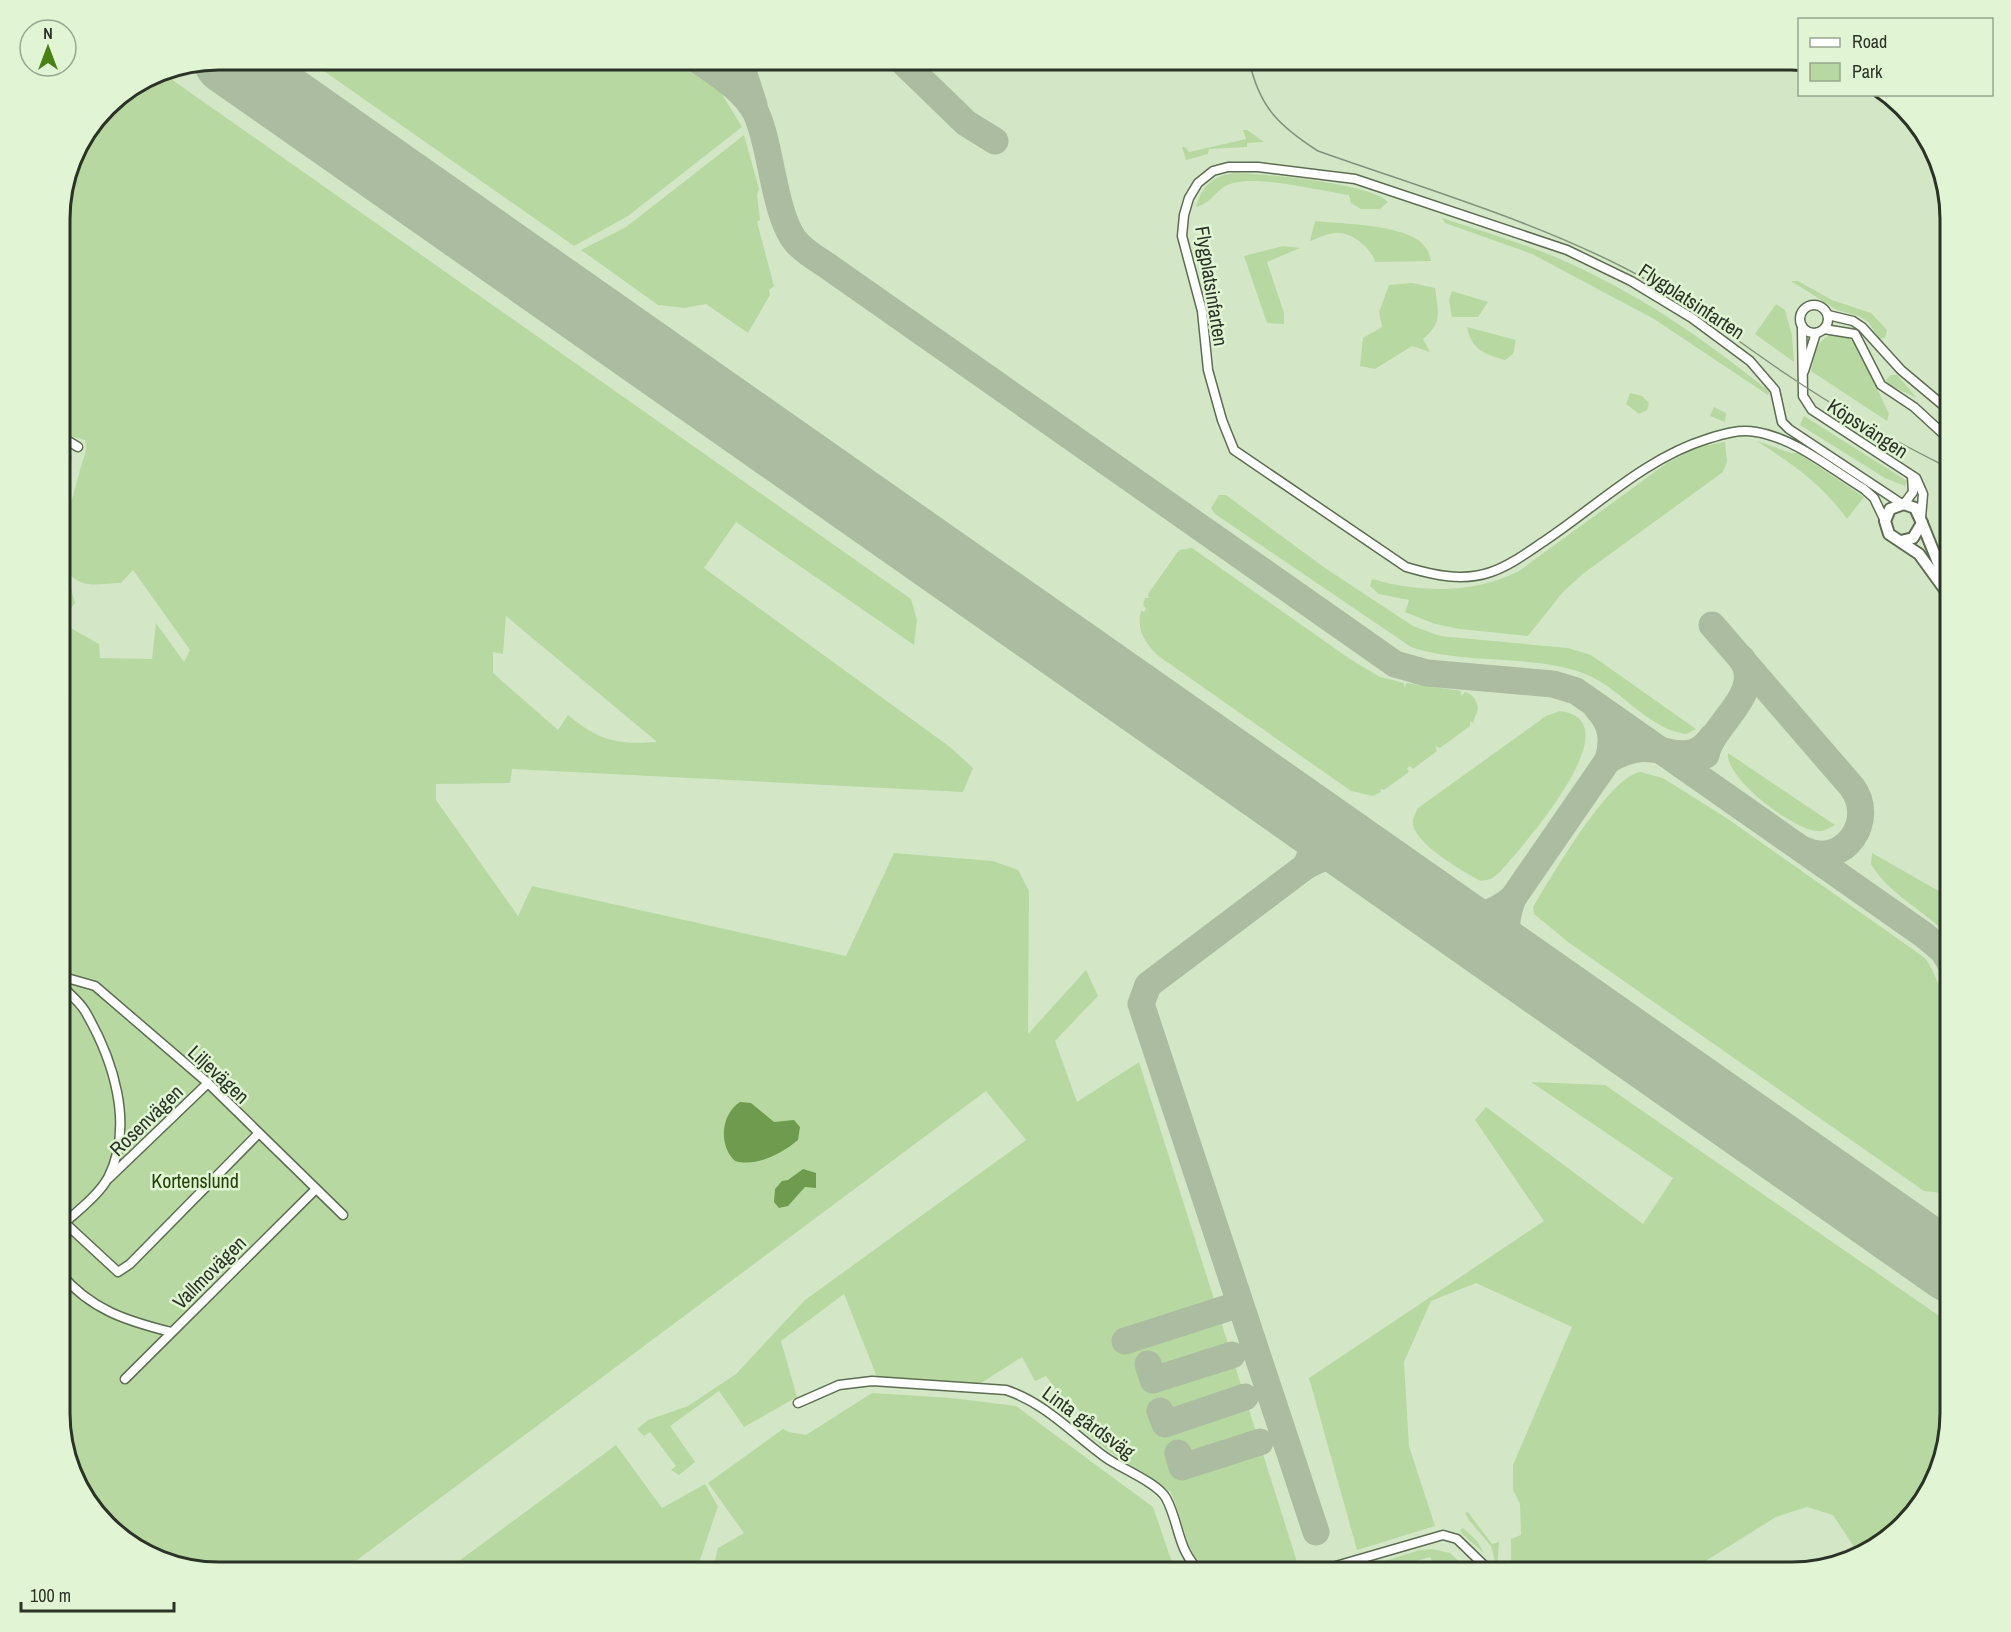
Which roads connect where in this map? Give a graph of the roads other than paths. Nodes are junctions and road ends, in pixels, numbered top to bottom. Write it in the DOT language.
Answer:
graph roads {
  1 [pos="1828,315"];
  2 [pos="1802,326"];
  3 [pos="1824,329"];
  4 [pos="1816,333"];
  5 [pos="1803,371"];
  6 [pos="1940,403"];
  7 [pos="1940,431"];
  8 [pos="71,443"];
  9 [pos="78,447"];
  10 [pos="1912,476"];
  11 [pos="1903,504"];
  12 [pos="1921,520"];
  13 [pos="1885,521"];
  14 [pos="1900,541"];
  15 [pos="1940,569"];
  16 [pos="1940,582"];
  17 [pos="71,979"];
  18 [pos="71,996"];
  19 [pos="208,1083"];
  20 [pos="258,1133"];
  21 [pos="107,1180"];
  22 [pos="316,1189"];
  23 [pos="343,1215"];
  24 [pos="71,1217"];
  25 [pos="71,1232"];
  26 [pos="71,1283"];
  27 [pos="171,1332"];
  28 [pos="126,1379"];
  29 [pos="798,1403"];
  30 [pos="1190,1562"];
  31 [pos="1350,1562"];
  32 [pos="1480,1562"];
  1 -- 2 [label="street"];
  1 -- 3 [label="street"];
  1 -- 6 [label="street"];
  2 -- 4 [label="street"];
  2 -- 5 [label="street, Köpsvängen"];
  3 -- 4 [label="street"];
  3 -- 7 [label="street, Köpsvängen"];
  4 -- 5 [label="street, Köpsvängen"];
  5 -- 10 [label="street, Köpsvängen"];
  8 -- 9 [label="street"];
  10 -- 11 [label="street, Köpsvängen"];
  10 -- 12 [label="street, Köpsvängen"];
  11 -- 12 [label="street"];
  11 -- 13 [label="street"];
  11 -- 13 [label="street, Flygplatsinfarten"];
  12 -- 14 [label="street"];
  12 -- 15 [label="street"];
  13 -- 14 [label="street"];
  14 -- 16 [label="street"];
  17 -- 19 [label="street, Liljevägen"];
  18 -- 21 [label="street"];
  19 -- 20 [label="street, Liljevägen"];
  19 -- 21 [label="street, Rosenvägen"];
  20 -- 22 [label="street, Liljevägen"];
  20 -- 25 [label="street"];
  21 -- 24 [label="street, Rosenvägen"];
  22 -- 23 [label="street, Liljevägen"];
  22 -- 27 [label="street, Vallmovägen"];
  26 -- 27 [label="street"];
  27 -- 28 [label="street, Vallmovägen"];
  29 -- 30 [label="street, Linta gårdsväg"];
  31 -- 32 [label="street"];
}
